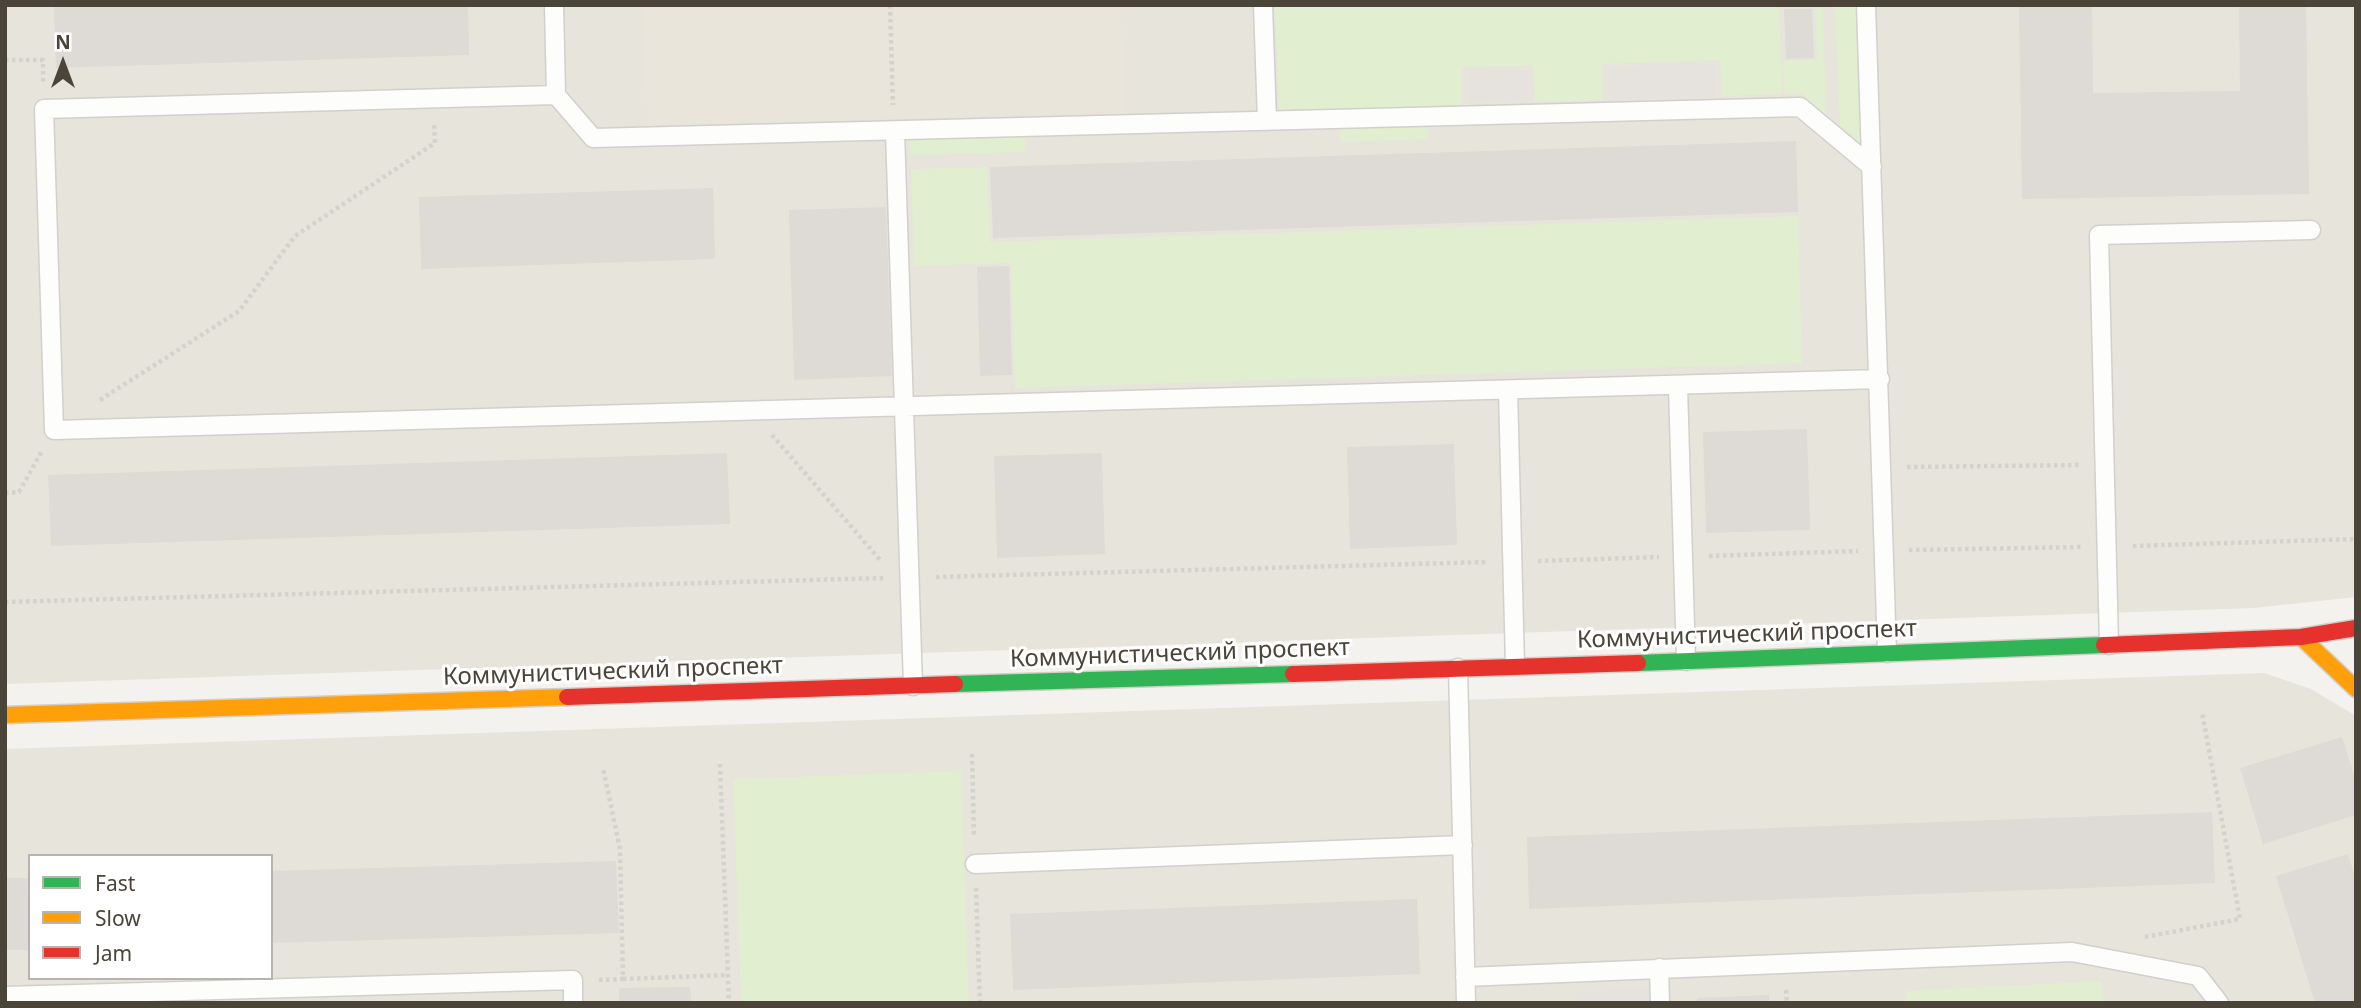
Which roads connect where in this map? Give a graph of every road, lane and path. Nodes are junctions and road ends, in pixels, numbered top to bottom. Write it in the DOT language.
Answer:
graph roads {
  1 [pos="554,5"];
  2 [pos="890,5"];
  3 [pos="1262,5"];
  4 [pos="1866,5"];
  5 [pos="5,60"];
  6 [pos="556,95"];
  7 [pos="433,99"];
  8 [pos="44,109"];
  9 [pos="1267,121"];
  10 [pos="895,131"];
  11 [pos="1872,167"];
  12 [pos="2311,230"];
  13 [pos="1880,379"];
  14 [pos="1678,386"];
  15 [pos="1508,390"];
  16 [pos="100,400"];
  17 [pos="904,407"];
  18 [pos="751,411"];
  19 [pos="54,430"];
  20 [pos="2105,465"];
  21 [pos="1882,468"];
  22 [pos="5,493"];
  23 [pos="2356,539"];
  24 [pos="2108,547"];
  25 [pos="1885,550"];
  26 [pos="1683,557"];
  27 [pos="1512,562"];
  28 [pos="903,578"];
  29 [pos="5,602"];
  30 [pos="2356,628"];
  31 [pos="2301,637"];
  32 [pos="2109,645"];
  33 [pos="1888,653"];
  34 [pos="1686,661"];
  35 [pos="1515,666"];
  36 [pos="1458,668"];
  37 [pos="913,686"];
  38 [pos="2356,689"];
  39 [pos="2202,712"];
  40 [pos="5,715"];
  41 [pos="972,754"];
  42 [pos="720,764"];
  43 [pos="603,768"];
  44 [pos="1463,845"];
  45 [pos="975,864"];
  46 [pos="2137,939"];
  47 [pos="1659,968"];
  48 [pos="727,975"];
  49 [pos="1465,977"];
  50 [pos="623,979"];
  51 [pos="573,980"];
  52 [pos="5,996"];
  53 [pos="150,997"];
  54 [pos="573,1003"];
  55 [pos="729,1003"];
  56 [pos="980,1003"];
  57 [pos="1466,1003"];
  58 [pos="1660,1003"];
  59 [pos="2218,1003"];
  1 -- 6 [label="lane"];
  2 -- 10 [label="path"];
  3 -- 9 [label="lane"];
  4 -- 11 [label="lane"];
  5 -- 8 [label="path"];
  6 -- 7 [label="lane"];
  6 -- 10 [label="lane"];
  7 -- 8 [label="lane"];
  7 -- 16 [label="path"];
  8 -- 19 [label="lane"];
  9 -- 10 [label="lane"];
  9 -- 11 [label="lane"];
  10 -- 17 [label="lane"];
  11 -- 13 [label="lane"];
  12 -- 20 [label="lane"];
  13 -- 14 [label="lane"];
  13 -- 21 [label="lane"];
  14 -- 15 [label="lane"];
  14 -- 26 [label="lane"];
  15 -- 17 [label="lane"];
  15 -- 27 [label="lane"];
  17 -- 18 [label="lane"];
  17 -- 28 [label="lane"];
  18 -- 19 [label="lane"];
  18 -- 28 [label="path"];
  19 -- 22 [label="path"];
  20 -- 21 [label="path"];
  20 -- 24 [label="lane"];
  21 -- 25 [label="lane"];
  23 -- 24 [label="path"];
  24 -- 25 [label="path"];
  24 -- 32 [label="lane"];
  25 -- 26 [label="path"];
  25 -- 33 [label="lane"];
  26 -- 27 [label="path"];
  26 -- 34 [label="lane"];
  27 -- 28 [label="path"];
  27 -- 35 [label="lane"];
  28 -- 29 [label="path"];
  28 -- 37 [label="lane"];
  30 -- 31 [label="main road, Коммунистический проспект"];
  31 -- 32 [label="main road, Коммунистический проспект"];
  31 -- 38 [label="main road"];
  32 -- 33 [label="main road, Коммунистический проспект"];
  33 -- 34 [label="main road, Коммунистический проспект"];
  34 -- 35 [label="main road, Коммунистический проспект"];
  35 -- 36 [label="main road, Коммунистический проспект"];
  36 -- 37 [label="main road, Коммунистический проспект"];
  36 -- 44 [label="lane"];
  37 -- 40 [label="main road, Коммунистический проспект"];
  39 -- 46 [label="path"];
  41 -- 45 [label="path"];
  42 -- 48 [label="path"];
  43 -- 50 [label="path"];
  44 -- 45 [label="lane"];
  44 -- 49 [label="lane"];
  45 -- 56 [label="path"];
  47 -- 49 [label="lane"];
  47 -- 58 [label="lane"];
  47 -- 59 [label="lane"];
  48 -- 50 [label="path"];
  48 -- 55 [label="path"];
  49 -- 57 [label="lane"];
  50 -- 51 [label="path"];
  51 -- 53 [label="lane"];
  51 -- 54 [label="lane"];
  52 -- 53 [label="lane"];
}
